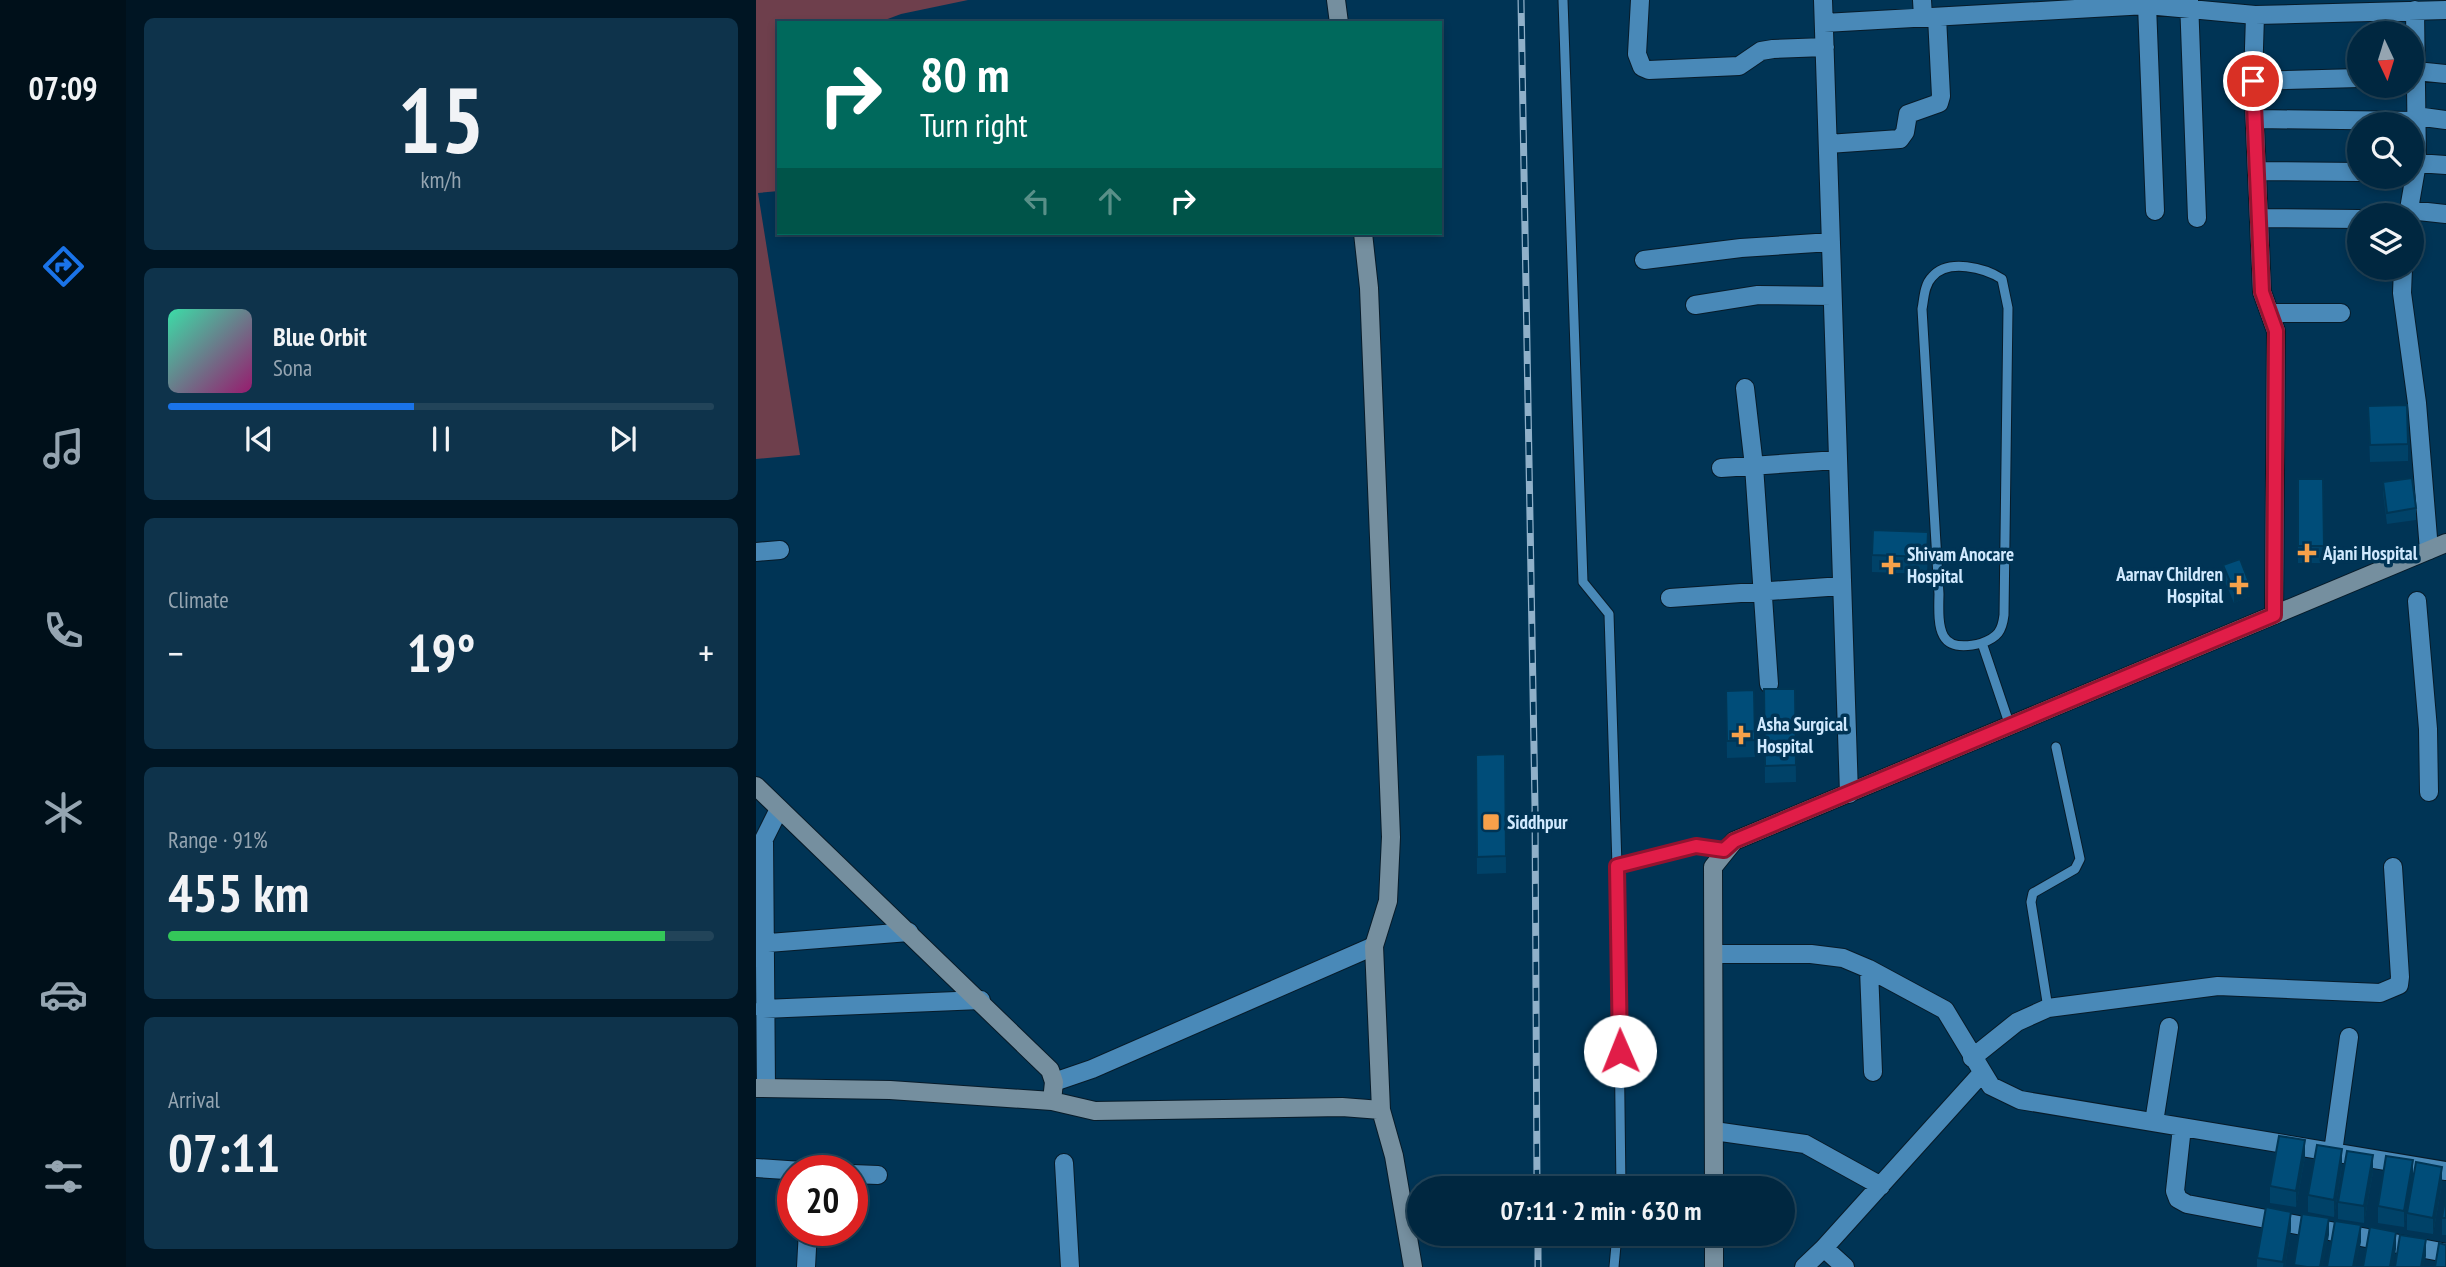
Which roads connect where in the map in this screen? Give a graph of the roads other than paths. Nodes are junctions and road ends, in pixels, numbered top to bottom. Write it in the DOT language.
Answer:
graph roads {
  1 [pos="1336,0"];
  2 [pos="1563,0"];
  3 [pos="1640,0"];
  4 [pos="1824,0"];
  5 [pos="2099,4"];
  6 [pos="2189,4"];
  7 [pos="2047,5"];
  8 [pos="2147,5"];
  9 [pos="2384,5"];
  10 [pos="2262,10"];
  11 [pos="2415,10"];
  12 [pos="2446,10"];
  13 [pos="1928,11"];
  14 [pos="1339,21"];
  15 [pos="2415,21"];
  16 [pos="1824,23"];
  17 [pos="1825,47"];
  18 [pos="2446,74"];
  19 [pos="2424,75"];
  20 [pos="2347,78"];
  21 [pos="2253,81"];
  22 [pos="2347,118"];
  23 [pos="2258,119"];
  24 [pos="2424,119"];
  25 [pos="2446,120"];
  26 [pos="1828,144"];
  27 [pos="2446,165"];
  28 [pos="2424,168"];
  29 [pos="2257,171"];
  30 [pos="2347,172"];
  31 [pos="2155,211"];
  32 [pos="2424,213"];
  33 [pos="2446,214"];
  34 [pos="2197,218"];
  35 [pos="2260,218"];
  36 [pos="2347,219"];
  37 [pos="1363,235"];
  38 [pos="1831,242"];
  39 [pos="1644,261"];
  40 [pos="2403,280"];
  41 [pos="1832,296"];
  42 [pos="1695,305"];
  43 [pos="2271,313"];
  44 [pos="2341,313"];
  45 [pos="1745,388"];
  46 [pos="1837,460"];
  47 [pos="1754,466"];
  48 [pos="1721,468"];
  49 [pos="2446,543"];
  50 [pos="780,550"];
  51 [pos="2429,550"];
  52 [pos="756,552"];
  53 [pos="1842,586"];
  54 [pos="1763,592"];
  55 [pos="1670,598"];
  56 [pos="2417,601"];
  57 [pos="2274,615"];
  58 [pos="1982,643"];
  59 [pos="1769,684"];
  60 [pos="2010,726"];
  61 [pos="2437,727"];
  62 [pos="2056,747"];
  63 [pos="756,786"];
  64 [pos="2429,792"];
  65 [pos="1849,794"];
  66 [pos="779,808"];
  67 [pos="1724,850"];
  68 [pos="1617,866"];
  69 [pos="2393,867"];
  70 [pos="909,932"];
  71 [pos="760,943"];
  72 [pos="1374,946"];
  73 [pos="1714,954"];
  74 [pos="1869,969"];
  75 [pos="981,1000"];
  76 [pos="2048,1007"];
  77 [pos="764,1009"];
  78 [pos="2169,1027"];
  79 [pos="2349,1037"];
  80 [pos="1977,1065"];
  81 [pos="1873,1072"];
  82 [pos="1054,1082"];
  83 [pos="761,1088"];
  84 [pos="1052,1101"];
  85 [pos="1381,1110"];
  86 [pos="2154,1122"];
  87 [pos="2182,1127"];
  88 [pos="1714,1130"];
  89 [pos="2333,1152"];
  90 [pos="1064,1163"];
  91 [pos="756,1168"];
  92 [pos="777,1169"];
  93 [pos="2446,1171"];
  94 [pos="868,1175"];
  95 [pos="878,1175"];
  96 [pos="1621,1176"];
  97 [pos="1714,1176"];
  98 [pos="1881,1186"];
  99 [pos="807,1246"];
  100 [pos="1616,1246"];
  101 [pos="1714,1246"];
  102 [pos="1824,1248"];
  103 [pos="2446,1253"];
  104 [pos="806,1267"];
  105 [pos="1070,1267"];
  106 [pos="1413,1267"];
  107 [pos="1614,1267"];
  108 [pos="1714,1267"];
  109 [pos="1804,1267"];
  110 [pos="1845,1267"];
  1 -- 14 [label="street"];
  2 -- 68 [label="lane"];
  3 -- 17 [label="street"];
  4 -- 16 [label="street"];
  5 -- 7 [label="street"];
  5 -- 8 [label="street"];
  6 -- 8 [label="street"];
  6 -- 10 [label="street"];
  6 -- 34 [label="street"];
  7 -- 13 [label="street"];
  8 -- 31 [label="street"];
  9 -- 10 [label="street"];
  9 -- 11 [label="street"];
  10 -- 21 [label="street"];
  11 -- 12 [label="street"];
  11 -- 15 [label="street"];
  13 -- 16 [label="street"];
  13 -- 26 [label="street"];
  16 -- 17 [label="street"];
  17 -- 26 [label="street"];
  18 -- 19 [label="street"];
  20 -- 21 [label="street"];
  21 -- 23 [label="street"];
  22 -- 23 [label="street"];
  23 -- 29 [label="street"];
  24 -- 25 [label="street"];
  26 -- 38 [label="street"];
  27 -- 28 [label="street"];
  29 -- 30 [label="street"];
  29 -- 35 [label="street"];
  32 -- 33 [label="street"];
  35 -- 36 [label="street"];
  35 -- 43 [label="street"];
  37 -- 72 [label="street"];
  38 -- 39 [label="street"];
  38 -- 41 [label="street"];
  40 -- 51 [label="street"];
  41 -- 42 [label="street"];
  41 -- 46 [label="street"];
  43 -- 44 [label="street"];
  43 -- 57 [label="street"];
  45 -- 47 [label="street"];
  46 -- 47 [label="street"];
  46 -- 53 [label="street"];
  47 -- 48 [label="street"];
  47 -- 54 [label="street"];
  49 -- 51 [label="street"];
  50 -- 52 [label="street"];
  51 -- 57 [label="street"];
  53 -- 54 [label="street"];
  53 -- 65 [label="street"];
  54 -- 55 [label="street"];
  54 -- 59 [label="street"];
  56 -- 61 [label="street"];
  57 -- 60 [label="street"];
  58 -- 58 [label="lane"];
  58 -- 60 [label="lane"];
  60 -- 65 [label="street"];
  61 -- 64 [label="street"];
  62 -- 76 [label="lane"];
  63 -- 66 [label="street"];
  65 -- 67 [label="street"];
  66 -- 70 [label="street"];
  66 -- 71 [label="street"];
  67 -- 68 [label="lane"];
  67 -- 73 [label="street"];
  68 -- 96 [label="lane"];
  69 -- 76 [label="street"];
  70 -- 71 [label="street"];
  70 -- 75 [label="street"];
  71 -- 77 [label="street"];
  72 -- 82 [label="street"];
  72 -- 85 [label="street"];
  73 -- 74 [label="street"];
  73 -- 88 [label="street"];
  74 -- 80 [label="street"];
  74 -- 81 [label="street"];
  75 -- 77 [label="street"];
  75 -- 82 [label="street"];
  76 -- 80 [label="street"];
  77 -- 83 [label="street"];
  78 -- 86 [label="street"];
  79 -- 89 [label="street"];
  80 -- 86 [label="street"];
  80 -- 98 [label="street"];
  82 -- 84 [label="street"];
  83 -- 84 [label="street"];
  84 -- 85 [label="street"];
  85 -- 106 [label="street"];
  86 -- 87 [label="street"];
  87 -- 89 [label="street"];
  87 -- 103 [label="street"];
  88 -- 97 [label="street"];
  88 -- 98 [label="street"];
  89 -- 93 [label="street"];
  90 -- 105 [label="street"];
  91 -- 92 [label="street"];
  94 -- 95 [label="street"];
  98 -- 102 [label="street"];
  99 -- 104 [label="street"];
  100 -- 107 [label="lane"];
  101 -- 108 [label="street"];
  102 -- 109 [label="street"];
  102 -- 110 [label="street"];
}
